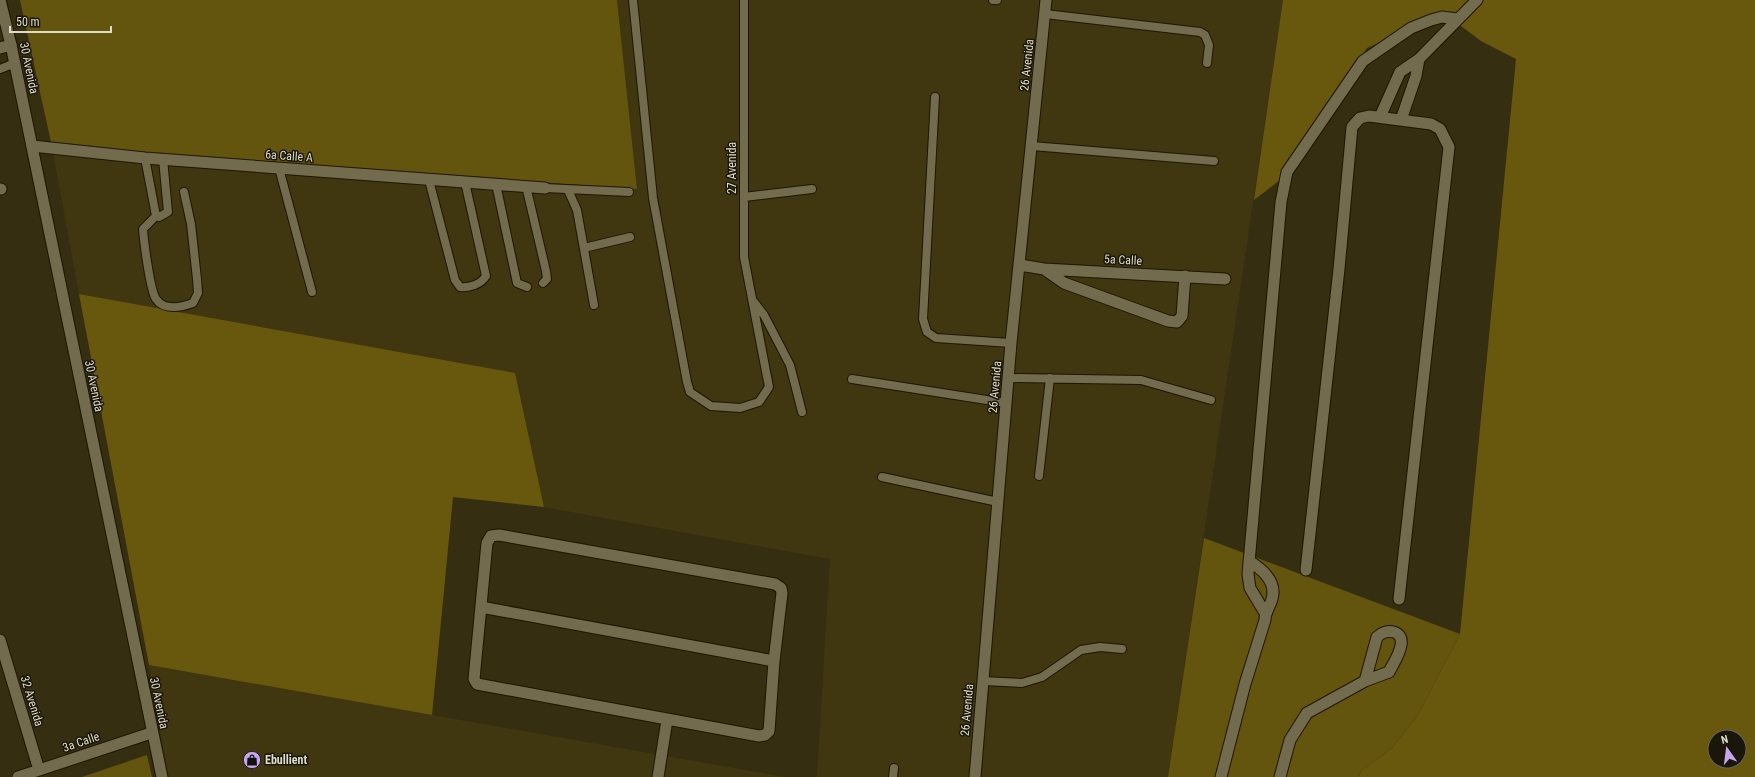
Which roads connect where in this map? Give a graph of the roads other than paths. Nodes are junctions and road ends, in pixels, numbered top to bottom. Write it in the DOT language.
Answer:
graph roads {
  1 [pos="0,0"];
  2 [pos="633,0"];
  3 [pos="744,0"];
  4 [pos="993,0"];
  5 [pos="997,0"];
  6 [pos="1046,0"];
  7 [pos="1477,0"];
  8 [pos="1045,14"];
  9 [pos="1457,19"];
  10 [pos="11,46"];
  11 [pos="0,48"];
  12 [pos="1419,59"];
  13 [pos="15,63"];
  14 [pos="1206,63"];
  15 [pos="0,69"];
  16 [pos="935,97"];
  17 [pos="1380,117"];
  18 [pos="1401,120"];
  19 [pos="32,146"];
  20 [pos="1032,146"];
  21 [pos="145,158"];
  22 [pos="163,159"];
  23 [pos="1214,161"];
  24 [pos="279,168"];
  25 [pos="429,180"];
  26 [pos="465,182"];
  27 [pos="496,184"];
  28 [pos="526,186"];
  29 [pos="545,188"];
  30 [pos="812,189"];
  31 [pos="568,190"];
  32 [pos="184,192"];
  33 [pos="629,192"];
  34 [pos="744,197"];
  35 [pos="156,216"];
  36 [pos="630,237"];
  37 [pos="584,248"];
  38 [pos="1020,265"];
  39 [pos="1044,268"];
  40 [pos="1185,276"];
  41 [pos="1225,279"];
  42 [pos="543,283"];
  43 [pos="527,287"];
  44 [pos="312,292"];
  45 [pos="752,299"];
  46 [pos="594,305"];
  47 [pos="1011,343"];
  48 [pos="1008,378"];
  49 [pos="1050,378"];
  50 [pos="852,379"];
  51 [pos="1211,400"];
  52 [pos="1006,403"];
  53 [pos="802,412"];
  54 [pos="1040,476"];
  55 [pos="882,477"];
  56 [pos="998,502"];
  57 [pos="1249,561"];
  58 [pos="1306,570"];
  59 [pos="1399,598"];
  60 [pos="481,607"];
  61 [pos="1265,613"];
  62 [pos="0,640"];
  63 [pos="1122,649"];
  64 [pos="774,661"];
  65 [pos="983,681"];
  66 [pos="1366,681"];
  67 [pos="667,720"];
  68 [pos="151,732"];
  69 [pos="894,768"];
  70 [pos="39,770"];
  71 [pos="18,777"];
  72 [pos="162,777"];
  73 [pos="658,777"];
  74 [pos="893,777"];
  75 [pos="975,777"];
  76 [pos="1221,777"];
  77 [pos="1280,777"];
  1 -- 10 [label="street, 30 Avenida"];
  2 -- 45 [label="lane, 27 Avenida"];
  3 -- 34 [label="lane, 27 Avenida"];
  4 -- 5 [label="lane"];
  6 -- 8 [label="street, 26 Avenida"];
  7 -- 9 [label="street"];
  8 -- 14 [label="lane"];
  8 -- 20 [label="street, 26 Avenida"];
  9 -- 12 [label="street"];
  9 -- 57 [label="street"];
  10 -- 11 [label="street"];
  10 -- 13 [label="street, 30 Avenida"];
  12 -- 17 [label="street"];
  12 -- 18 [label="street"];
  13 -- 15 [label="lane"];
  13 -- 19 [label="street, 30 Avenida"];
  16 -- 47 [label="lane"];
  17 -- 18 [label="street"];
  17 -- 58 [label="street"];
  18 -- 59 [label="street"];
  19 -- 21 [label="street, 6a Calle A"];
  19 -- 68 [label="street, 30 Avenida"];
  20 -- 23 [label="lane"];
  20 -- 38 [label="street, 26 Avenida"];
  21 -- 22 [label="street, 6a Calle A"];
  21 -- 35 [label="lane"];
  22 -- 24 [label="street, 6a Calle A"];
  22 -- 35 [label="lane"];
  24 -- 25 [label="street, 6a Calle A"];
  24 -- 44 [label="lane"];
  25 -- 26 [label="street, 6a Calle A"];
  25 -- 26 [label="lane"];
  26 -- 27 [label="street, 6a Calle A"];
  27 -- 28 [label="street, 6a Calle A"];
  27 -- 43 [label="lane"];
  28 -- 29 [label="street, 6a Calle A"];
  28 -- 42 [label="lane"];
  29 -- 31 [label="lane"];
  30 -- 34 [label="lane"];
  31 -- 33 [label="lane"];
  31 -- 37 [label="lane"];
  32 -- 35 [label="lane"];
  34 -- 45 [label="lane, 27 Avenida"];
  36 -- 37 [label="lane"];
  37 -- 46 [label="lane"];
  38 -- 39 [label="street, 5a Calle"];
  38 -- 47 [label="street, 26 Avenida"];
  39 -- 40 [label="street, 5a Calle"];
  39 -- 40 [label="street"];
  40 -- 41 [label="street, 5a Calle"];
  45 -- 53 [label="lane"];
  47 -- 48 [label="street, 26 Avenida"];
  48 -- 49 [label="lane"];
  48 -- 52 [label="street, 26 Avenida"];
  49 -- 51 [label="lane"];
  49 -- 54 [label="lane"];
  50 -- 52 [label="lane"];
  52 -- 56 [label="street, 26 Avenida"];
  55 -- 56 [label="lane"];
  56 -- 65 [label="street, 26 Avenida"];
  57 -- 61 [label="street"];
  57 -- 61 [label="street"];
  60 -- 64 [label="street"];
  60 -- 64 [label="street"];
  60 -- 67 [label="street"];
  61 -- 76 [label="street"];
  62 -- 70 [label="street, 32 Avenida"];
  63 -- 65 [label="lane"];
  64 -- 67 [label="street"];
  65 -- 75 [label="street, 26 Avenida"];
  66 -- 77 [label="street"];
  67 -- 73 [label="street"];
  68 -- 70 [label="street, 3a Calle"];
  68 -- 72 [label="street, 30 Avenida"];
  69 -- 74 [label="lane"];
  70 -- 71 [label="street, 3a Calle"];
}
